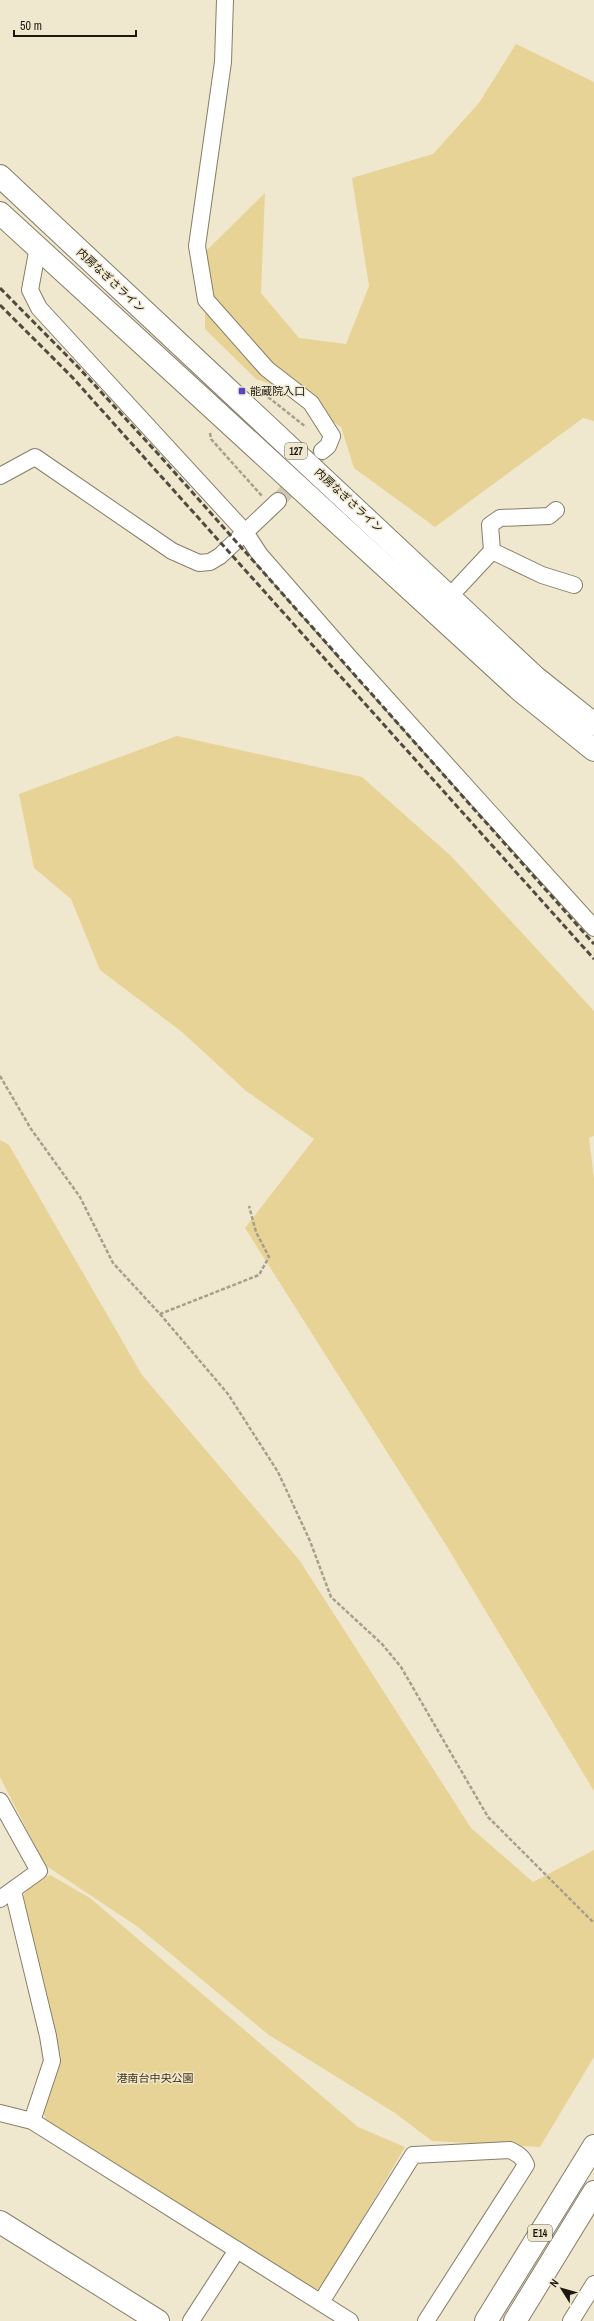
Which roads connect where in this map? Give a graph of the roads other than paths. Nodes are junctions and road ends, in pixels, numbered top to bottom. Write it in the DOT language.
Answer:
graph roads {
  1 [pos="225,0"];
  2 [pos="0,176"];
  3 [pos="0,213"];
  4 [pos="38,247"];
  5 [pos="325,448"];
  6 [pos="0,476"];
  7 [pos="275,504"];
  8 [pos="556,510"];
  9 [pos="245,532"];
  10 [pos="492,550"];
  11 [pos="574,585"];
  12 [pos="450,596"];
  13 [pos="594,724"];
  14 [pos="594,750"];
  15 [pos="594,928"];
  16 [pos="0,1801"];
  17 [pos="6,1895"];
  18 [pos="0,2113"];
  19 [pos="32,2121"];
  20 [pos="594,2146"];
  21 [pos="594,2192"];
  22 [pos="0,2222"];
  23 [pos="237,2250"];
  24 [pos="594,2284"];
  25 [pos="321,2302"];
  26 [pos="158,2321"];
  27 [pos="191,2321"];
  28 [pos="350,2321"];
  29 [pos="426,2321"];
  30 [pos="486,2321"];
  31 [pos="515,2321"];
  32 [pos="572,2321"];
  1 -- 5 [label="street"];
  2 -- 12 [label="main road, 内房なぎさライン / 127"];
  3 -- 4 [label="main road, 127"];
  4 -- 9 [label="street"];
  4 -- 14 [label="main road, 127"];
  6 -- 9 [label="street"];
  7 -- 9 [label="street"];
  8 -- 10 [label="street"];
  9 -- 15 [label="street"];
  10 -- 11 [label="street"];
  10 -- 12 [label="street"];
  12 -- 13 [label="main road, 内房なぎさライン / 127"];
  16 -- 17 [label="street"];
  17 -- 19 [label="street"];
  18 -- 19 [label="street"];
  19 -- 23 [label="street"];
  20 -- 30 [label="main road, E14"];
  21 -- 31 [label="main road, E14"];
  22 -- 26 [label="main road"];
  23 -- 25 [label="street"];
  23 -- 27 [label="street"];
  24 -- 32 [label="street"];
  25 -- 28 [label="street"];
  25 -- 29 [label="street"];
}
